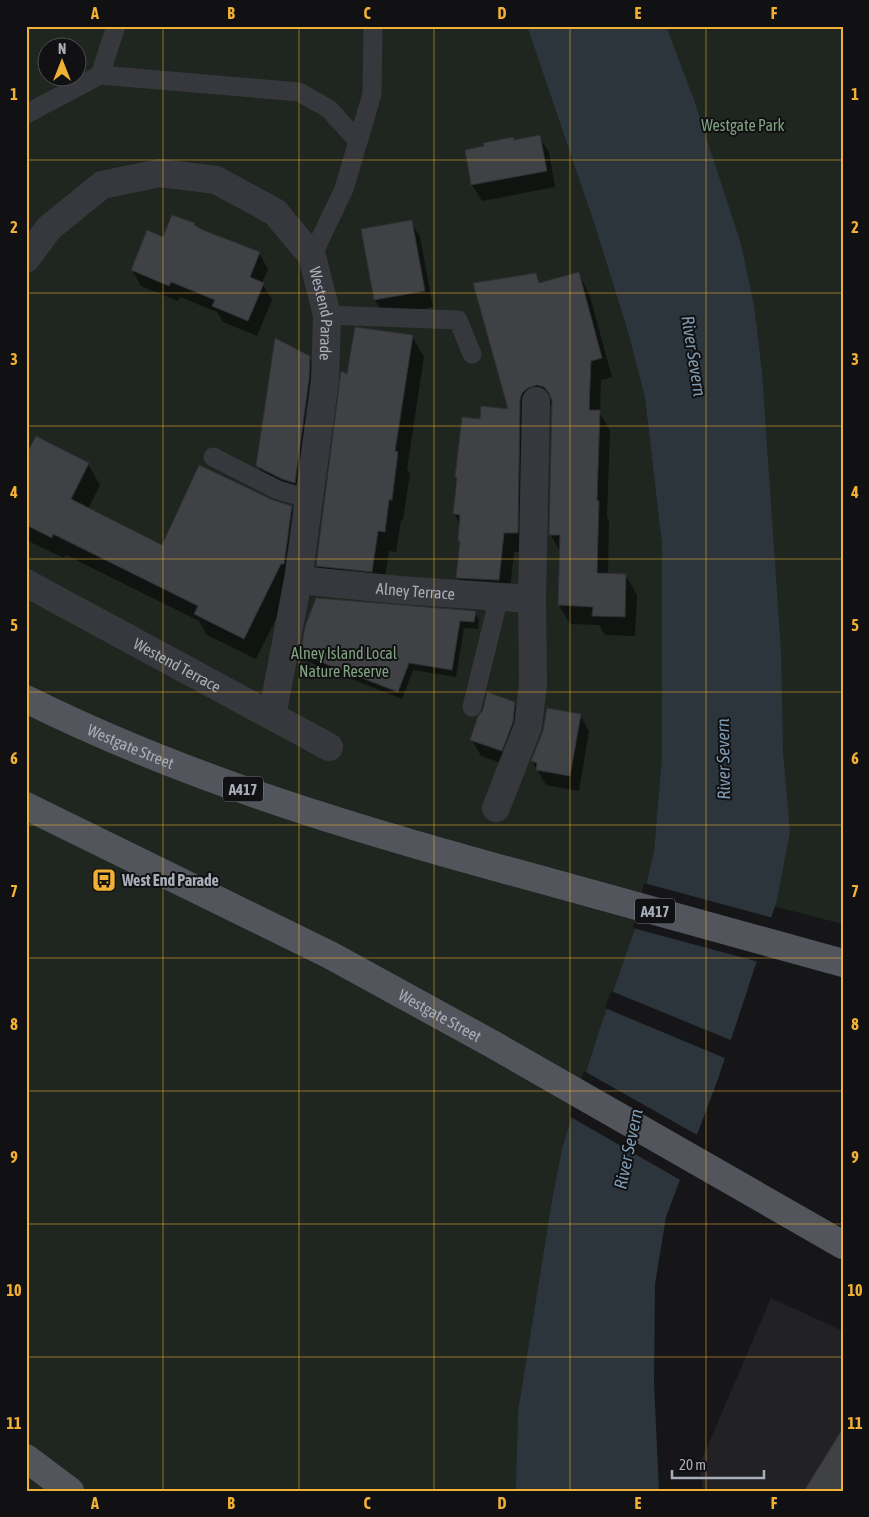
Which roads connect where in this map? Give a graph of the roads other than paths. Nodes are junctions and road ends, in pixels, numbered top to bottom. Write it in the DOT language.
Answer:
graph roads {
  1 [pos="116,26"];
  2 [pos="373,26"];
  3 [pos="100,75"];
  4 [pos="26,114"];
  5 [pos="358,141"];
  6 [pos="312,256"];
  7 [pos="26,259"];
  8 [pos="327,315"];
  9 [pos="472,354"];
  10 [pos="536,401"];
  11 [pos="213,456"];
  12 [pos="309,498"];
  13 [pos="298,580"];
  14 [pos="26,583"];
  15 [pos="499,597"];
  16 [pos="532,600"];
  17 [pos="26,699"];
  18 [pos="472,707"];
  19 [pos="272,716"];
  20 [pos="328,746"];
  21 [pos="26,806"];
  22 [pos="496,808"];
  23 [pos="26,822"];
  24 [pos="57,822"];
  25 [pos="843,962"];
  26 [pos="837,1242"];
  27 [pos="26,1458"];
  28 [pos="70,1491"];
  1 -- 3 [label="lane"];
  2 -- 5 [label="lane"];
  3 -- 4 [label="lane"];
  3 -- 5 [label="lane"];
  5 -- 6 [label="lane"];
  6 -- 7 [label="street, Westend Parade"];
  6 -- 8 [label="street, Westend Parade"];
  8 -- 9 [label="lane"];
  8 -- 12 [label="street, Westend Parade"];
  10 -- 16 [label="street"];
  11 -- 12 [label="lane"];
  12 -- 13 [label="street, Westend Parade"];
  13 -- 15 [label="street, Alney Terrace"];
  13 -- 19 [label="street, Westend Parade"];
  14 -- 19 [label="street, Westend Terrace"];
  15 -- 16 [label="street, Alney Terrace"];
  15 -- 18 [label="lane"];
  16 -- 22 [label="street"];
  17 -- 25 [label="main road, Westgate Street / A417"];
  19 -- 20 [label="street, Westend Terrace"];
  21 -- 24 [label="main road, Westgate Street"];
  23 -- 24 [label="main road"];
  24 -- 26 [label="main road, Westgate Street"];
  27 -- 28 [label="main road"];
}
